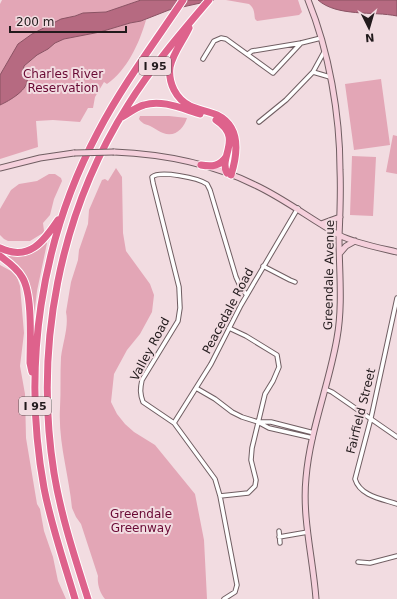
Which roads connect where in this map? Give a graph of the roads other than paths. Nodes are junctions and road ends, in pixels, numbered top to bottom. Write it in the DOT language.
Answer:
graph roads {
  1 [pos="183,0"];
  2 [pos="209,0"];
  3 [pos="308,0"];
  4 [pos="196,16"];
  5 [pos="321,38"];
  6 [pos="301,43"];
  7 [pos="324,52"];
  8 [pos="248,54"];
  9 [pos="203,59"];
  10 [pos="313,72"];
  11 [pos="330,77"];
  12 [pos="119,119"];
  13 [pos="260,122"];
  14 [pos="228,154"];
  15 [pos="201,165"];
  16 [pos="0,168"];
  17 [pos="229,174"];
  18 [pos="298,208"];
  19 [pos="64,211"];
  20 [pos="340,217"];
  21 [pos="321,224"];
  22 [pos="340,236"];
  23 [pos="356,241"];
  24 [pos="0,248"];
  25 [pos="397,252"];
  26 [pos="340,253"];
  27 [pos="0,256"];
  28 [pos="263,266"];
  29 [pos="295,282"];
  30 [pos="247,296"];
  31 [pos="397,298"];
  32 [pos="229,328"];
  33 [pos="35,387"];
  34 [pos="196,388"];
  35 [pos="325,389"];
  36 [pos="371,418"];
  37 [pos="258,422"];
  38 [pos="174,423"];
  39 [pos="314,436"];
  40 [pos="397,437"];
  41 [pos="220,496"];
  42 [pos="397,504"];
  43 [pos="278,531"];
  44 [pos="308,532"];
  45 [pos="279,536"];
  46 [pos="280,543"];
  47 [pos="397,556"];
  48 [pos="358,562"];
  49 [pos="74,599"];
  50 [pos="88,599"];
  51 [pos="224,599"];
  52 [pos="316,599"];
  1 -- 19 [label="highway, I 95"];
  2 -- 4 [label="highway, I 95"];
  3 -- 5 [label="main road, Greendale Avenue"];
  4 -- 12 [label="highway, I 95"];
  4 -- 17 [label="highway"];
  5 -- 6 [label="street"];
  5 -- 7 [label="main road, Greendale Avenue"];
  6 -- 8 [label="street"];
  6 -- 8 [label="street"];
  7 -- 10 [label="street"];
  7 -- 11 [label="main road, Greendale Avenue"];
  8 -- 9 [label="street"];
  10 -- 11 [label="street"];
  10 -- 13 [label="street"];
  11 -- 20 [label="main road, Greendale Avenue"];
  12 -- 14 [label="highway"];
  12 -- 50 [label="highway, I 95"];
  14 -- 15 [label="highway"];
  14 -- 17 [label="highway"];
  15 -- 16 [label="main road, bridge"];
  15 -- 17 [label="main road"];
  17 -- 18 [label="main road"];
  18 -- 21 [label="main road"];
  18 -- 28 [label="street, Peacedale Road"];
  19 -- 24 [label="highway"];
  19 -- 33 [label="highway, I 95"];
  20 -- 21 [label="main road"];
  20 -- 22 [label="main road, Greendale Avenue"];
  21 -- 22 [label="main road"];
  22 -- 23 [label="main road"];
  22 -- 26 [label="main road, Greendale Avenue"];
  23 -- 25 [label="main road"];
  23 -- 26 [label="main road"];
  26 -- 35 [label="main road, Greendale Avenue"];
  27 -- 33 [label="highway"];
  28 -- 29 [label="street"];
  28 -- 30 [label="street, Peacedale Road"];
  30 -- 32 [label="street, Peacedale Road"];
  30 -- 38 [label="street, Valley Road"];
  31 -- 36 [label="street, Fairfield Street"];
  32 -- 34 [label="street, Peacedale Road"];
  32 -- 37 [label="street"];
  33 -- 49 [label="highway, I 95"];
  34 -- 37 [label="street"];
  34 -- 38 [label="street, Peacedale Road"];
  35 -- 36 [label="street"];
  35 -- 39 [label="main road, Greendale Avenue"];
  36 -- 40 [label="street"];
  36 -- 42 [label="street, Fairfield Street"];
  37 -- 39 [label="street"];
  37 -- 41 [label="street"];
  38 -- 41 [label="street, Valley Road"];
  39 -- 44 [label="main road, Greendale Avenue"];
  41 -- 51 [label="street, Valley Road"];
  43 -- 45 [label="street"];
  44 -- 45 [label="street"];
  44 -- 52 [label="main road, Greendale Avenue"];
  45 -- 46 [label="street"];
  47 -- 48 [label="street"];
}
